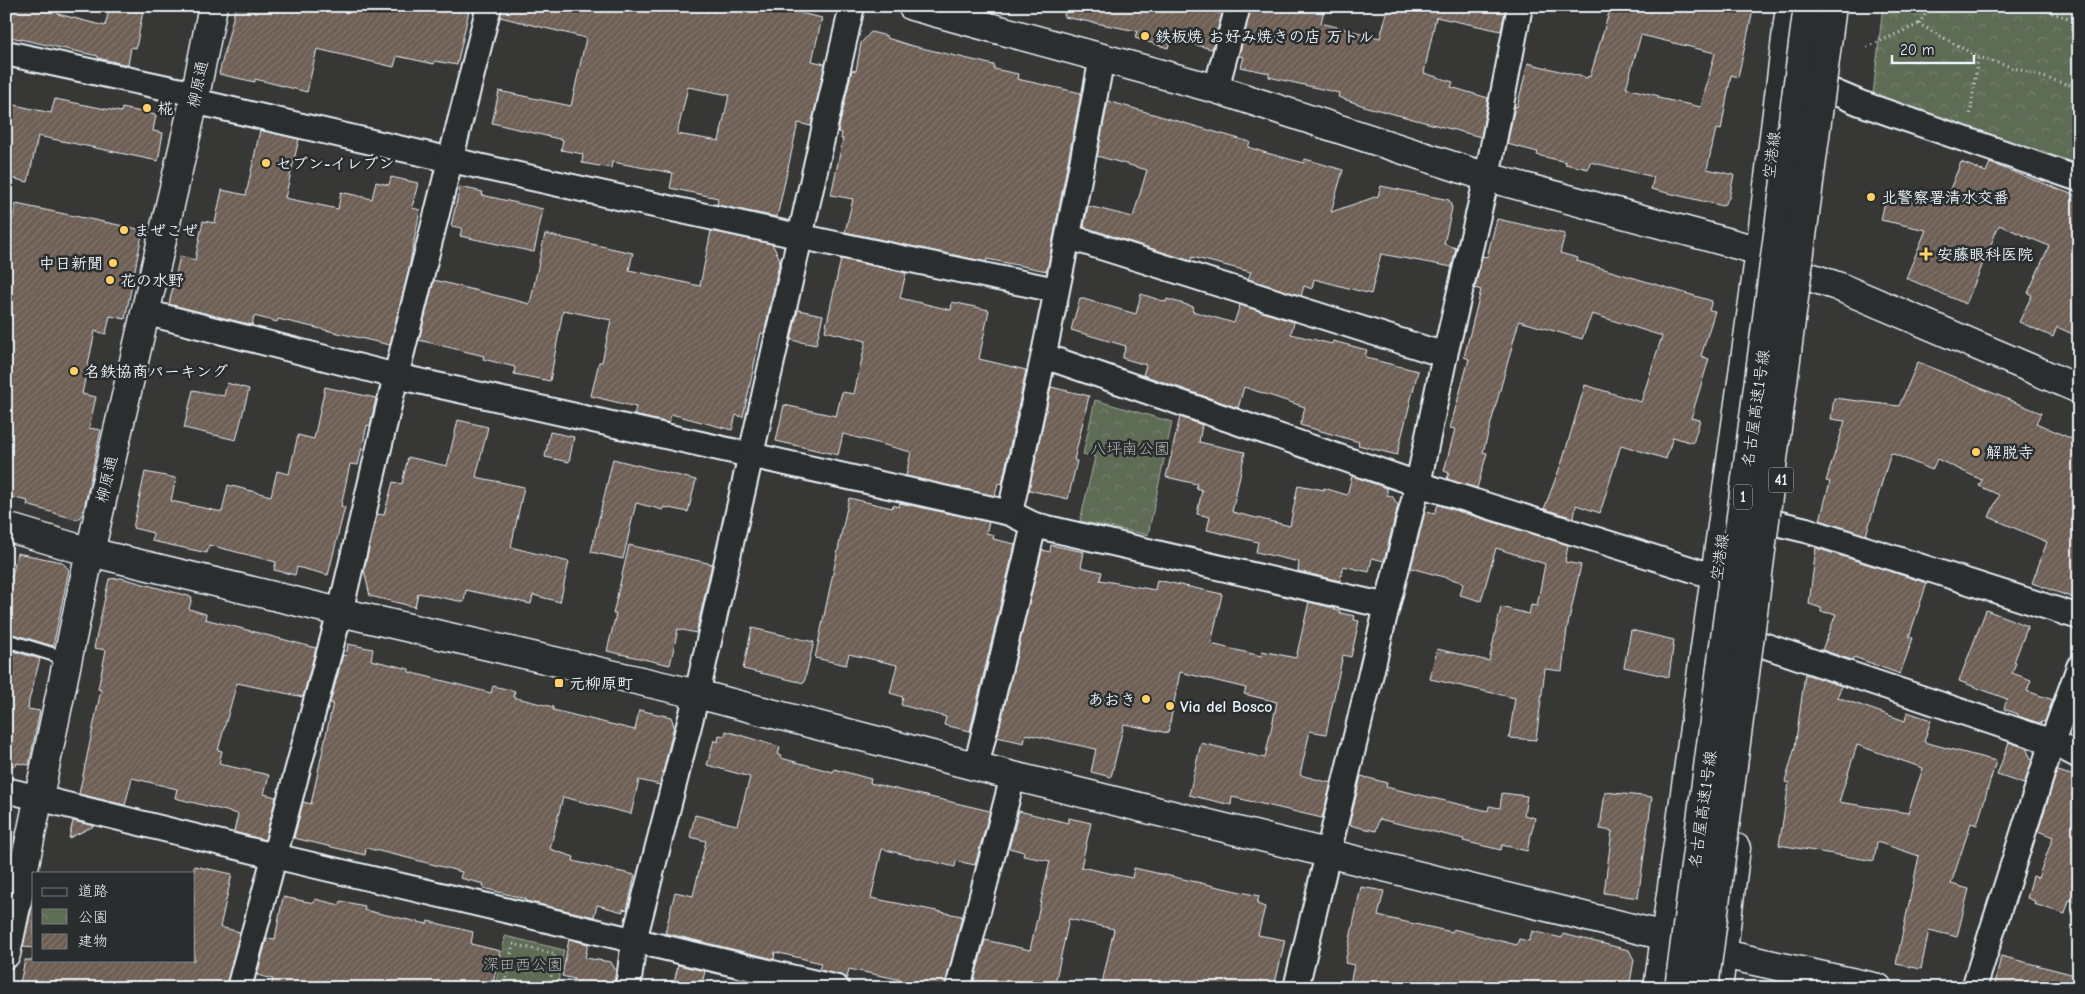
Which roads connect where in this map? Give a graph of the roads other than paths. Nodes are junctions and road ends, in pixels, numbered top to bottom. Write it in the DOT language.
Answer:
graph roads {
  1 [pos="214,6"];
  2 [pos="489,6"];
  3 [pos="852,6"];
  4 [pos="912,6"];
  5 [pos="1238,6"];
  6 [pos="1520,6"];
  7 [pos="1790,6"];
  8 [pos="1808,6"];
  9 [pos="1832,6"];
  10 [pos="1842,6"];
  11 [pos="6,54"];
  12 [pos="1102,57"];
  13 [pos="1216,89"];
  14 [pos="1830,90"];
  15 [pos="194,98"];
  16 [pos="452,161"];
  17 [pos="1488,177"];
  18 [pos="2079,178"];
  19 [pos="799,237"];
  20 [pos="1069,237"];
  21 [pos="1760,251"];
  22 [pos="1807,276"];
  23 [pos="1056,290"];
  24 [pos="144,312"];
  25 [pos="1445,354"];
  26 [pos="1044,356"];
  27 [pos="396,376"];
  28 [pos="2079,389"];
  29 [pos="751,456"];
  30 [pos="1418,484"];
  31 [pos="1010,513"];
  32 [pos="1776,522"];
  33 [pos="1034,525"];
  34 [pos="6,527"];
  35 [pos="90,552"];
  36 [pos="1716,577"];
  37 [pos="1387,606"];
  38 [pos="340,612"];
  39 [pos="2079,617"];
  40 [pos="6,640"];
  41 [pos="1760,644"];
  42 [pos="68,659"];
  43 [pos="2079,667"];
  44 [pos="697,694"];
  45 [pos="2052,742"];
  46 [pos="2079,756"];
  47 [pos="976,767"];
  48 [pos="1013,776"];
  49 [pos="6,790"];
  50 [pos="39,798"];
  51 [pos="1330,854"];
  52 [pos="274,856"];
  53 [pos="1665,936"];
  54 [pos="634,940"];
  55 [pos="6,954"];
  56 [pos="1723,954"];
  57 [pos="239,988"];
  58 [pos="628,988"];
  59 [pos="837,988"];
  60 [pos="958,988"];
  61 [pos="1296,988"];
  62 [pos="1658,988"];
  63 [pos="1679,988"];
  64 [pos="1704,988"];
  65 [pos="1718,988"];
  66 [pos="1878,988"];
  67 [pos="1974,988"];
  1 -- 15 [label="main road, 柳原通"];
  2 -- 16 [label="street"];
  3 -- 19 [label="street"];
  4 -- 12 [label="main road"];
  5 -- 13 [label="street"];
  6 -- 17 [label="street"];
  7 -- 21 [label="main road, 空港線"];
  8 -- 63 [label="main road, 名古屋高速1号線 / 1, bridge"];
  9 -- 64 [label="main road, 名古屋高速1号線 / 1, bridge"];
  10 -- 14 [label="main road, 41"];
  11 -- 15 [label="street"];
  12 -- 13 [label="main road"];
  12 -- 20 [label="street"];
  13 -- 17 [label="main road"];
  14 -- 18 [label="street"];
  14 -- 22 [label="main road, 41"];
  15 -- 16 [label="street"];
  15 -- 24 [label="main road, 柳原通"];
  16 -- 19 [label="street"];
  16 -- 27 [label="street"];
  17 -- 21 [label="main road"];
  17 -- 25 [label="street"];
  19 -- 23 [label="street"];
  19 -- 29 [label="street"];
  20 -- 23 [label="street"];
  20 -- 25 [label="street"];
  21 -- 22 [label="main road"];
  21 -- 36 [label="main road, 空港線"];
  22 -- 28 [label="main road"];
  22 -- 32 [label="main road, 41"];
  23 -- 26 [label="street"];
  24 -- 27 [label="street"];
  24 -- 35 [label="main road, 柳原通"];
  25 -- 30 [label="street"];
  26 -- 30 [label="street"];
  26 -- 31 [label="street"];
  27 -- 29 [label="street"];
  27 -- 38 [label="street"];
  29 -- 31 [label="street"];
  29 -- 44 [label="street"];
  30 -- 36 [label="street"];
  30 -- 37 [label="street"];
  31 -- 33 [label="street"];
  32 -- 39 [label="street"];
  32 -- 41 [label="main road, 41"];
  33 -- 37 [label="street"];
  33 -- 47 [label="street"];
  34 -- 35 [label="main road"];
  35 -- 38 [label="main road"];
  35 -- 42 [label="main road, 柳原通"];
  36 -- 53 [label="main road, 空港線"];
  37 -- 51 [label="street"];
  38 -- 44 [label="main road"];
  38 -- 52 [label="street"];
  40 -- 42 [label="lane"];
  41 -- 45 [label="street"];
  41 -- 56 [label="main road, 41"];
  42 -- 50 [label="main road, 柳原通"];
  43 -- 45 [label="street"];
  44 -- 47 [label="main road"];
  44 -- 54 [label="street"];
  45 -- 46 [label="street"];
  45 -- 67 [label="street"];
  47 -- 48 [label="main road"];
  48 -- 51 [label="main road"];
  48 -- 60 [label="street"];
  49 -- 50 [label="street"];
  50 -- 52 [label="street"];
  50 -- 55 [label="main road, 柳原通"];
  51 -- 53 [label="main road"];
  51 -- 61 [label="street"];
  52 -- 54 [label="street"];
  52 -- 57 [label="street"];
  53 -- 56 [label="main road"];
  53 -- 62 [label="main road, 空港線"];
  54 -- 58 [label="street"];
  54 -- 59 [label="street"];
  56 -- 65 [label="main road, 41"];
  56 -- 66 [label="main road"];
}
